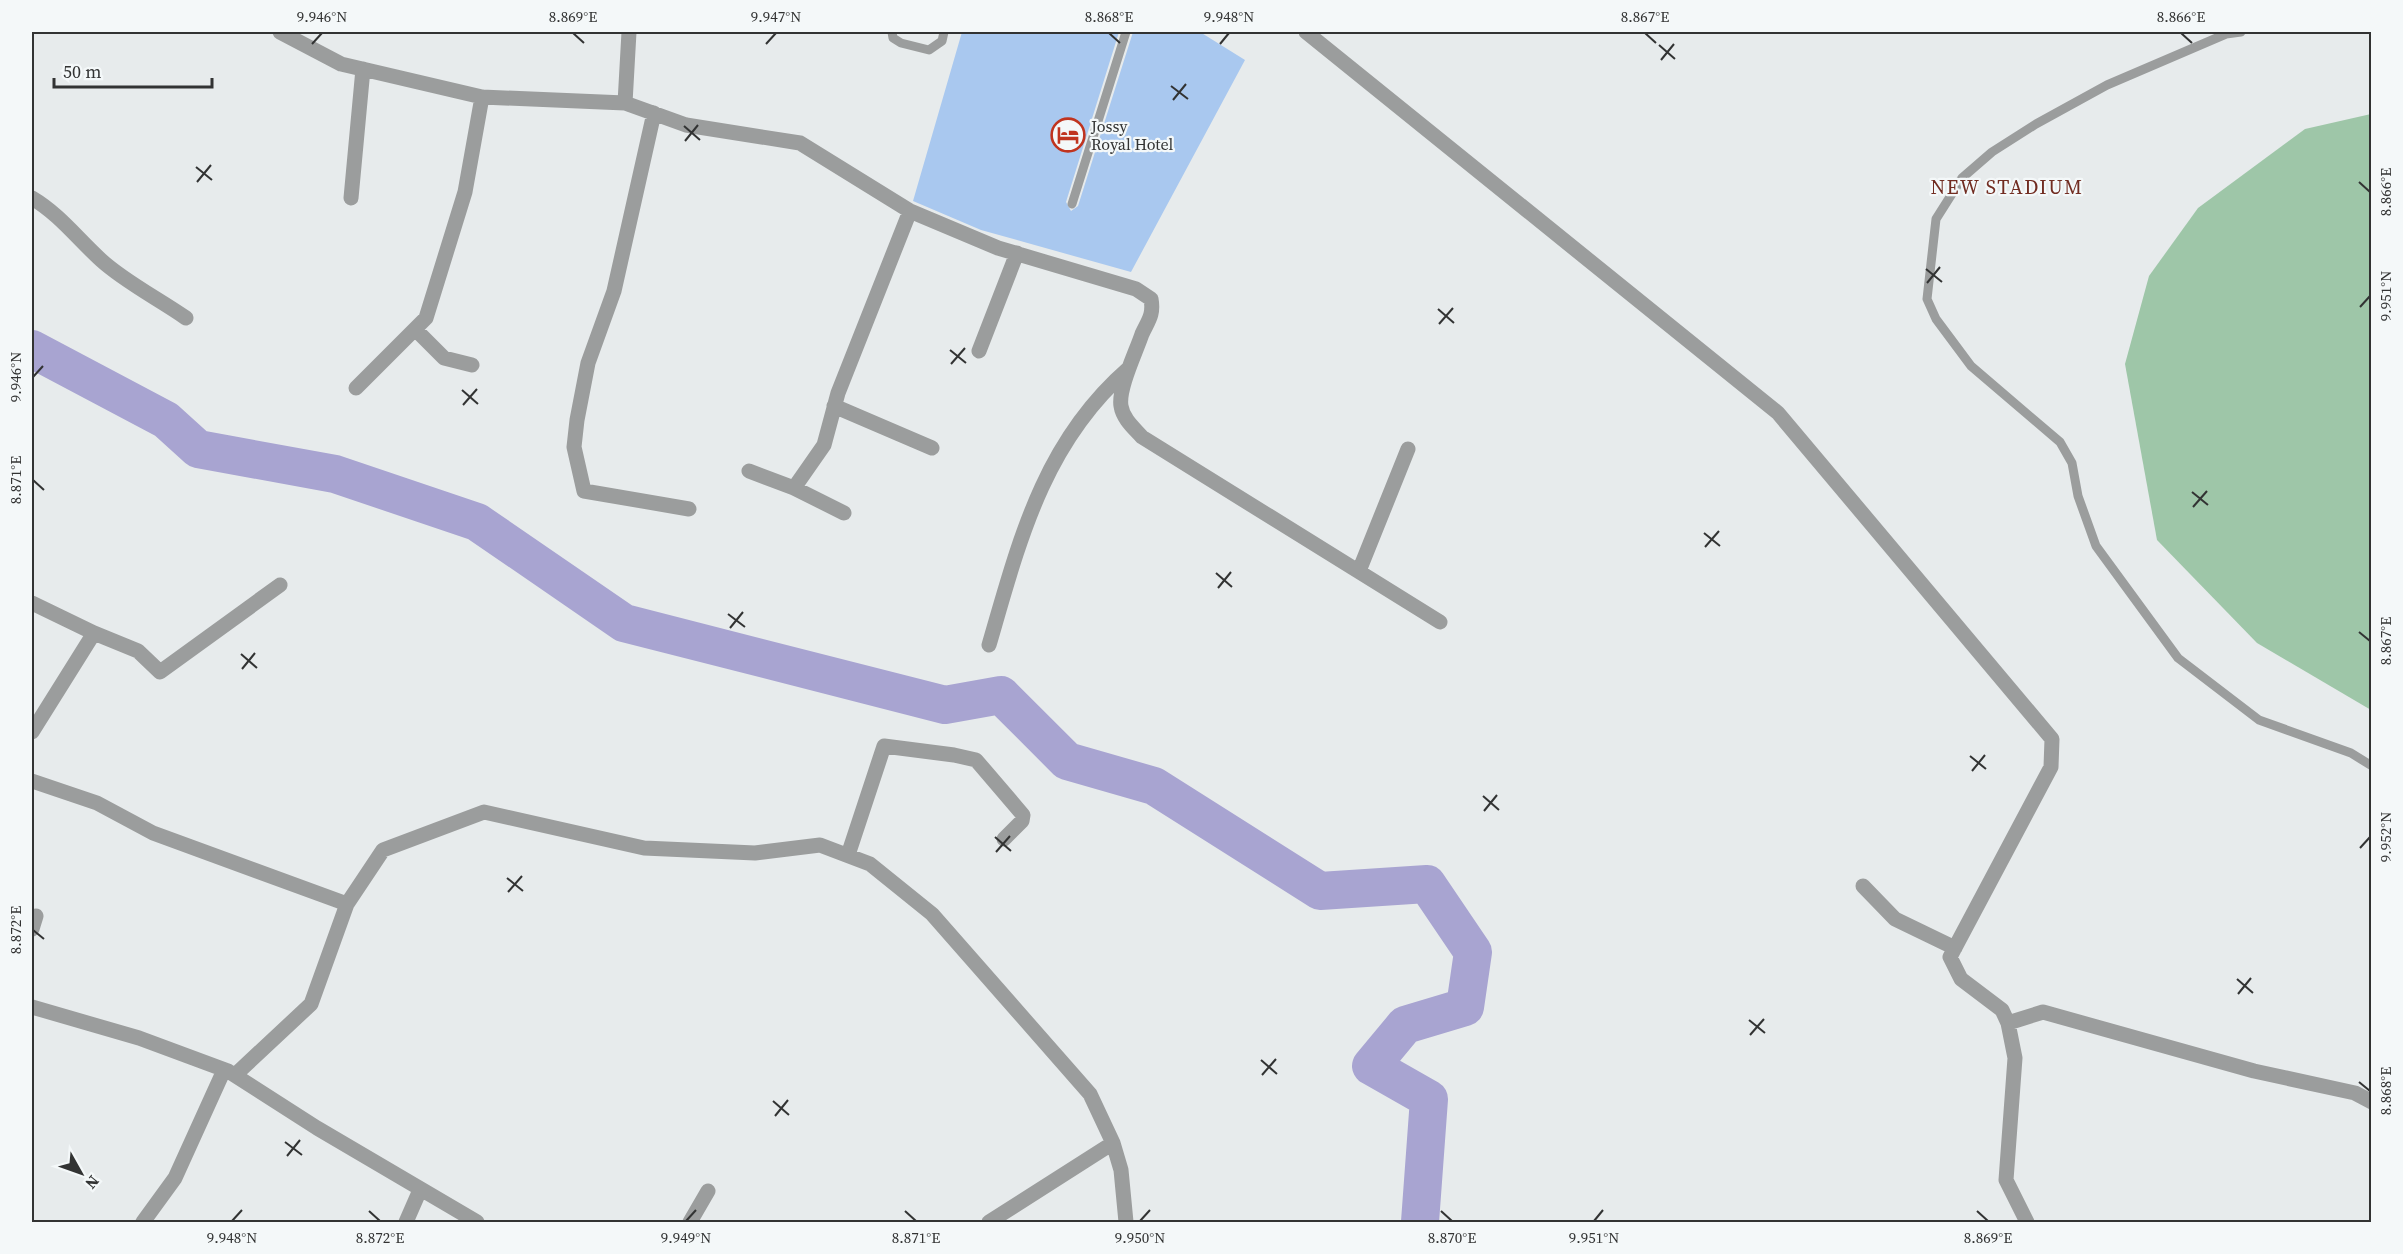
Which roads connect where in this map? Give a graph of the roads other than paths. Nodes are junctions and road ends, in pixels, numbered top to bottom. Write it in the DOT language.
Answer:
graph roads {
  1 [pos="280,32"];
  2 [pos="629,32"];
  3 [pos="892,32"];
  4 [pos="944,32"];
  5 [pos="1126,32"];
  6 [pos="1306,32"];
  7 [pos="2241,32"];
  8 [pos="363,69"];
  9 [pos="482,97"];
  10 [pos="625,103"];
  11 [pos="654,113"];
  12 [pos="32,198"];
  13 [pos="351,198"];
  14 [pos="1072,204"];
  15 [pos="910,211"];
  16 [pos="1017,254"];
  17 [pos="186,318"];
  18 [pos="415,329"];
  19 [pos="979,351"];
  20 [pos="472,365"];
  21 [pos="1131,367"];
  22 [pos="356,387"];
  23 [pos="834,406"];
  24 [pos="932,448"];
  25 [pos="1408,449"];
  26 [pos="749,471"];
  27 [pos="794,488"];
  28 [pos="689,509"];
  29 [pos="844,513"];
  30 [pos="1359,571"];
  31 [pos="280,585"];
  32 [pos="32,603"];
  33 [pos="1440,622"];
  34 [pos="94,633"];
  35 [pos="989,645"];
  36 [pos="32,732"];
  37 [pos="2372,766"];
  38 [pos="32,782"];
  39 [pos="1004,839"];
  40 [pos="848,855"];
  41 [pos="1863,886"];
  42 [pos="347,904"];
  43 [pos="1955,948"];
  44 [pos="32,1007"];
  45 [pos="2008,1023"];
  46 [pos="230,1072"];
  47 [pos="2372,1102"];
  48 [pos="1113,1143"];
  49 [pos="420,1190"];
  50 [pos="708,1191"];
  51 [pos="143,1222"];
  52 [pos="405,1222"];
  53 [pos="477,1222"];
  54 [pos="690,1222"];
  55 [pos="989,1222"];
  56 [pos="1126,1222"];
  57 [pos="2027,1222"];
  1 -- 8 [label="street"];
  2 -- 10 [label="street"];
  3 -- 4 [label="lane"];
  5 -- 14 [label="lane"];
  6 -- 43 [label="street"];
  7 -- 37 [label="lane"];
  8 -- 9 [label="street"];
  8 -- 13 [label="street"];
  9 -- 10 [label="street"];
  9 -- 18 [label="street"];
  10 -- 11 [label="street"];
  11 -- 15 [label="street"];
  11 -- 28 [label="street"];
  12 -- 17 [label="street"];
  15 -- 16 [label="street"];
  15 -- 23 [label="street"];
  16 -- 19 [label="street"];
  16 -- 21 [label="street"];
  18 -- 20 [label="street"];
  18 -- 22 [label="street"];
  21 -- 30 [label="street"];
  21 -- 35 [label="street"];
  23 -- 24 [label="street"];
  23 -- 27 [label="street"];
  25 -- 30 [label="street"];
  26 -- 27 [label="street"];
  27 -- 29 [label="street"];
  30 -- 33 [label="street"];
  31 -- 34 [label="street"];
  32 -- 34 [label="street"];
  34 -- 36 [label="street"];
  38 -- 42 [label="street"];
  39 -- 40 [label="street"];
  40 -- 42 [label="street"];
  40 -- 48 [label="street"];
  41 -- 43 [label="street"];
  42 -- 46 [label="street"];
  43 -- 45 [label="street"];
  44 -- 46 [label="street"];
  45 -- 47 [label="street"];
  45 -- 57 [label="street"];
  46 -- 49 [label="street"];
  46 -- 51 [label="street"];
  48 -- 55 [label="street"];
  48 -- 56 [label="street"];
  49 -- 52 [label="street"];
  49 -- 53 [label="street"];
  50 -- 54 [label="street"];
}
